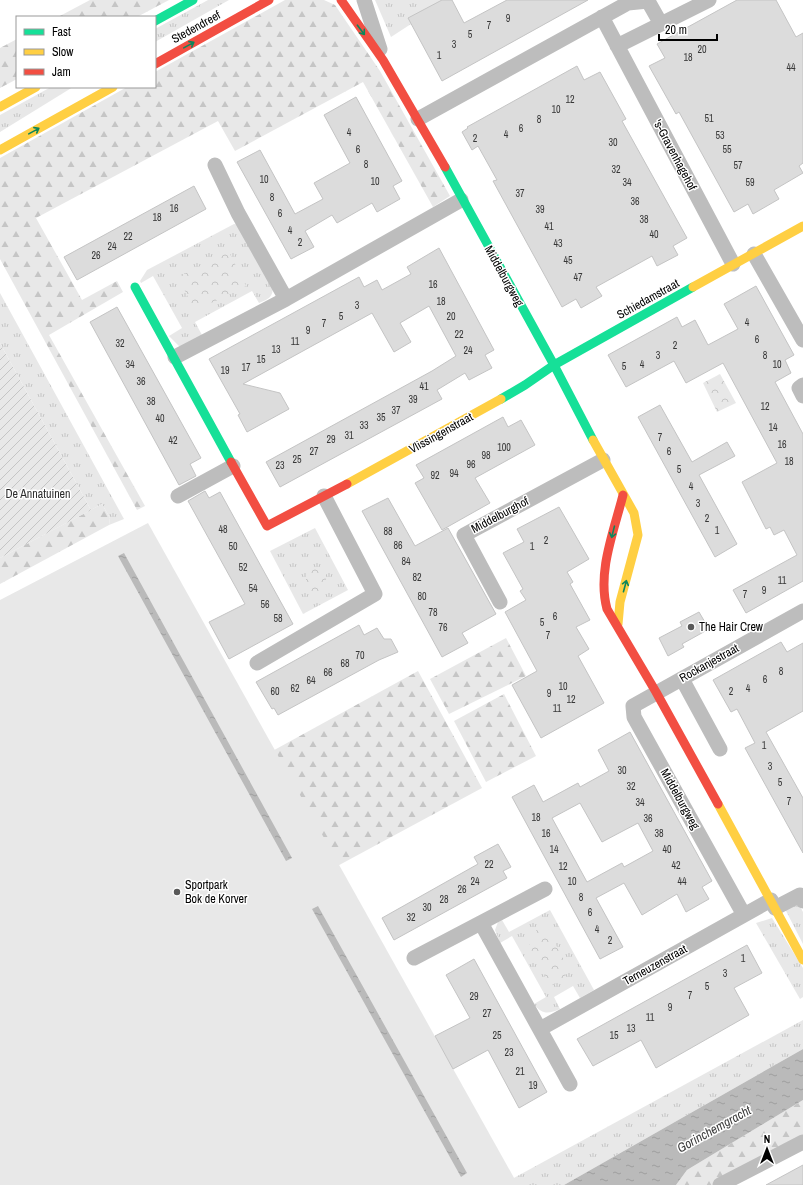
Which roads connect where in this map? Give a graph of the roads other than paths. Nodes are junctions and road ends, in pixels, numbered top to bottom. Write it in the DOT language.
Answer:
graph roads {
  1 [pos="193,0"];
  2 [pos="269,0"];
  3 [pos="341,0"];
  4 [pos="364,0"];
  5 [pos="710,0"];
  6 [pos="602,17"];
  7 [pos="156,20"];
  8 [pos="660,24"];
  9 [pos="617,46"];
  10 [pos="382,60"];
  11 [pos="156,63"];
  12 [pos="34,88"];
  13 [pos="112,88"];
  14 [pos="0,107"];
  15 [pos="418,120"];
  16 [pos="0,150"];
  17 [pos="215,165"];
  18 [pos="461,200"];
  19 [pos="803,226"];
  20 [pos="754,254"];
  21 [pos="733,264"];
  22 [pos="135,287"];
  23 [pos="286,300"];
  24 [pos="803,340"];
  25 [pos="175,357"];
  26 [pos="554,365"];
  27 [pos="803,385"];
  28 [pos="803,396"];
  29 [pos="603,460"];
  30 [pos="233,466"];
  31 [pos="623,495"];
  32 [pos="178,496"];
  33 [pos="324,496"];
  34 [pos="500,602"];
  35 [pos="803,611"];
  36 [pos="618,624"];
  37 [pos="257,663"];
  38 [pos="682,678"];
  39 [pos="656,692"];
  40 [pos="720,749"];
  41 [pos="545,889"];
  42 [pos="803,901"];
  43 [pos="773,904"];
  44 [pos="744,915"];
  45 [pos="481,923"];
  46 [pos="414,958"];
  47 [pos="803,960"];
  48 [pos="540,1029"];
  49 [pos="570,1084"];
  50 [pos="803,1142"];
  51 [pos="720,1185"];
  1 -- 7 [label="street, Stedendreef"];
  11 -- 2 [label="street, Stedendreef, one-way"];
  3 -- 10 [label="street, Middelburgweg, one-way"];
  4 -- 10 [label="street, Middelburgweg"];
  5 -- 8 [label="street"];
  6 -- 8 [label="street"];
  6 -- 9 [label="street, 's-Gravenhagehof"];
  6 -- 15 [label="street"];
  8 -- 9 [label="street"];
  9 -- 21 [label="street, 's-Gravenhagehof"];
  10 -- 15 [label="street, Middelburgweg"];
  12 -- 14 [label="street"];
  16 -- 13 [label="street, one-way"];
  15 -- 18 [label="street, Middelburgweg"];
  17 -- 23 [label="street"];
  18 -- 23 [label="street"];
  18 -- 26 [label="street, Middelburgweg"];
  19 -- 20 [label="street, Schiedamstraat"];
  20 -- 21 [label="street, Schiedamstraat"];
  20 -- 24 [label="street"];
  21 -- 26 [label="street, Schiedamstraat"];
  22 -- 25 [label="street, Vlissingenstraat"];
  23 -- 25 [label="street"];
  25 -- 30 [label="street, Vlissingenstraat"];
  26 -- 29 [label="street, Middelburgweg"];
  26 -- 33 [label="street, Vlissingenstraat"];
  27 -- 28 [label="street"];
  29 -- 31 [label="street, Middelburgweg"];
  29 -- 34 [label="street, Middelburghof"];
  30 -- 32 [label="street"];
  30 -- 33 [label="street, Vlissingenstraat"];
  36 -- 31 [label="street, Middelburgweg, one-way"];
  31 -- 36 [label="street, one-way"];
  33 -- 37 [label="street"];
  35 -- 38 [label="street, Rockanjestraat"];
  36 -- 39 [label="street"];
  38 -- 39 [label="street, Rockanjestraat"];
  38 -- 40 [label="street"];
  39 -- 43 [label="street"];
  39 -- 44 [label="street, Middelburgweg"];
  41 -- 45 [label="street"];
  42 -- 43 [label="street"];
  43 -- 44 [label="street, Terneuzenstraat"];
  43 -- 47 [label="street"];
  44 -- 48 [label="street, Terneuzenstraat"];
  45 -- 46 [label="street"];
  45 -- 48 [label="street"];
  48 -- 49 [label="street"];
  50 -- 51 [label="street"];
}
